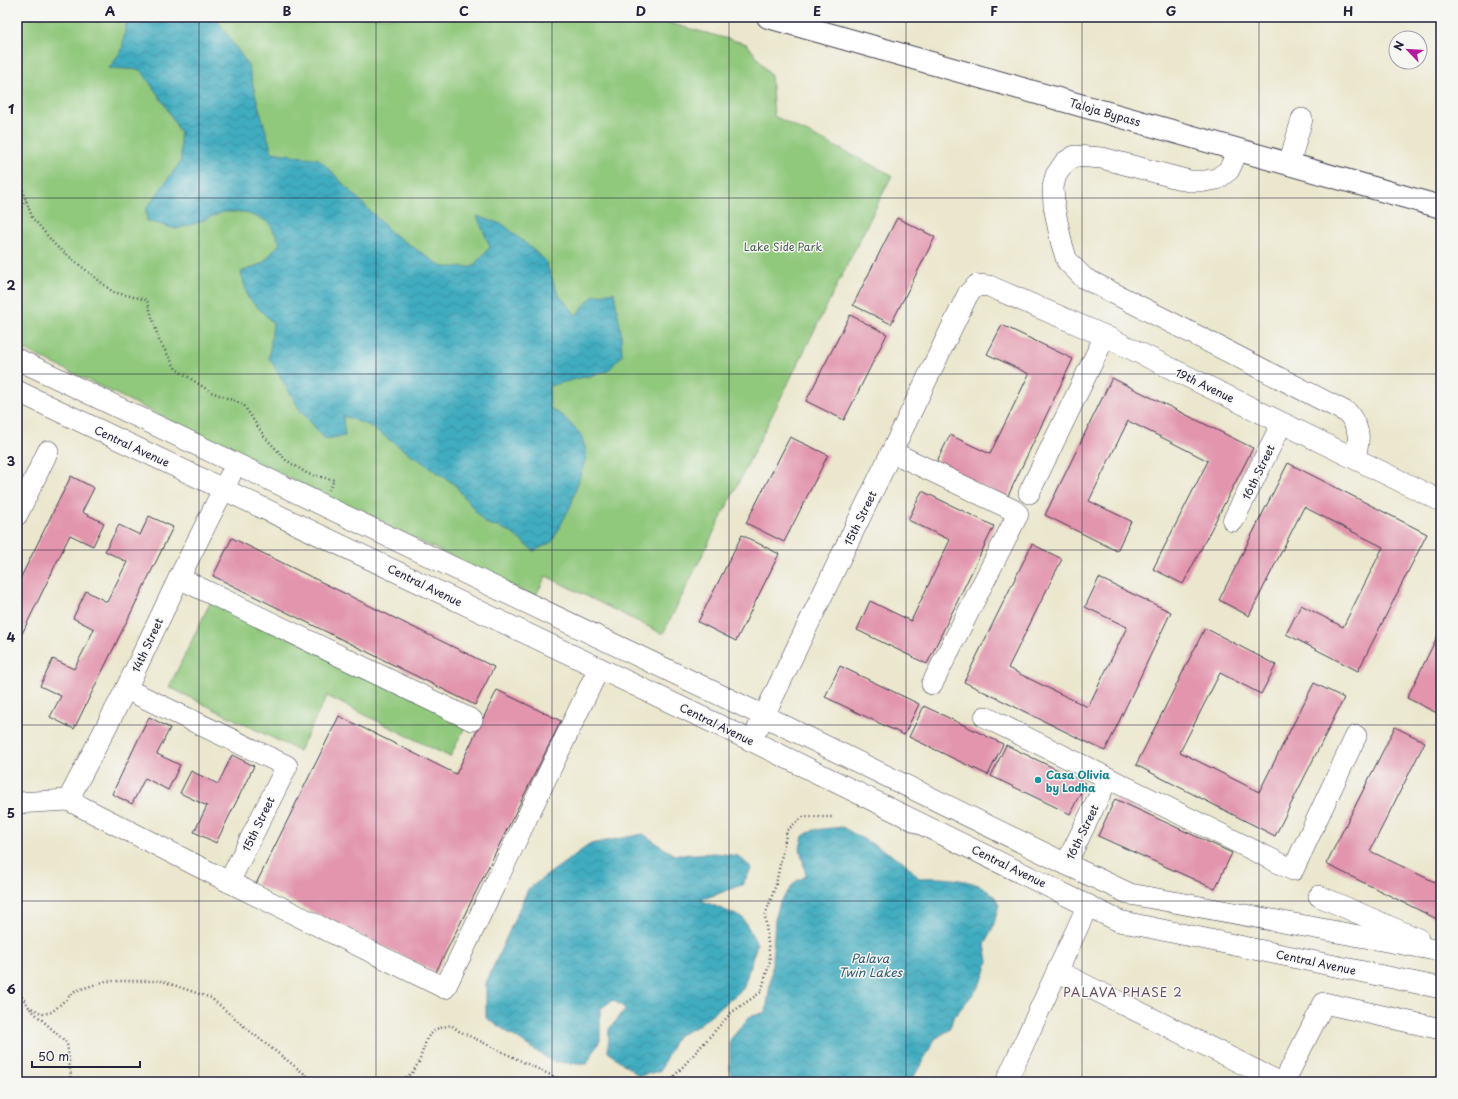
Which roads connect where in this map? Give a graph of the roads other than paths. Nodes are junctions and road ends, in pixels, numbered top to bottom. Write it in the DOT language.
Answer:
graph roads {
  1 [pos="768,17"];
  2 [pos="1302,119"];
  3 [pos="1238,150"];
  4 [pos="1289,164"];
  5 [pos="1441,207"];
  6 [pos="968,294"];
  7 [pos="1105,336"];
  8 [pos="17,359"];
  9 [pos="17,391"];
  10 [pos="1282,423"];
  11 [pos="48,451"];
  12 [pos="892,452"];
  13 [pos="1354,458"];
  14 [pos="237,464"];
  15 [pos="224,489"];
  16 [pos="1029,493"];
  17 [pos="1441,501"];
  18 [pos="17,515"];
  19 [pos="1233,521"];
  20 [pos="179,578"];
  21 [pos="599,668"];
  22 [pos="932,684"];
  23 [pos="126,689"];
  24 [pos="764,716"];
  25 [pos="985,717"];
  26 [pos="472,720"];
  27 [pos="1356,736"];
  28 [pos="752,741"];
  29 [pos="1108,778"];
  30 [pos="68,800"];
  31 [pos="17,803"];
  32 [pos="1066,864"];
  33 [pos="230,882"];
  34 [pos="1319,896"];
  35 [pos="1088,905"];
  36 [pos="1441,946"];
  37 [pos="1441,952"];
  38 [pos="1057,971"];
  39 [pos="1441,988"];
  40 [pos="1441,1028"];
  41 [pos="1006,1082"];
  42 [pos="1279,1082"];
  43 [pos="1284,1082"];
  1 -- 3 [label="main road, Taloja Bypass"];
  2 -- 4 [label="street"];
  3 -- 4 [label="main road, Taloja Bypass"];
  3 -- 13 [label="street"];
  4 -- 5 [label="main road, Taloja Bypass"];
  6 -- 7 [label="street, 19th Avenue"];
  6 -- 12 [label="street, 15th Street"];
  7 -- 10 [label="street, 19th Avenue"];
  7 -- 16 [label="street"];
  8 -- 14 [label="street"];
  9 -- 15 [label="street, Central Avenue"];
  10 -- 13 [label="street, 19th Avenue"];
  10 -- 19 [label="street, 16th Street"];
  11 -- 18 [label="street"];
  12 -- 22 [label="street"];
  12 -- 24 [label="street, 15th Street"];
  13 -- 17 [label="street, 19th Avenue"];
  14 -- 15 [label="street, 14th Street"];
  14 -- 24 [label="street"];
  15 -- 20 [label="street, 14th Street"];
  15 -- 21 [label="street, Central Avenue"];
  20 -- 23 [label="street, 14th Street"];
  20 -- 26 [label="street"];
  21 -- 28 [label="street, Central Avenue"];
  21 -- 33 [label="street"];
  23 -- 30 [label="street, 14th Street"];
  23 -- 33 [label="street, 15th Street"];
  24 -- 28 [label="street, 15th Street"];
  24 -- 32 [label="street"];
  25 -- 29 [label="street"];
  27 -- 29 [label="street"];
  28 -- 35 [label="street, Central Avenue"];
  29 -- 32 [label="street, 16th Street"];
  30 -- 31 [label="street"];
  30 -- 33 [label="street"];
  32 -- 37 [label="street"];
  34 -- 36 [label="street"];
  35 -- 38 [label="street"];
  35 -- 39 [label="street, Central Avenue"];
  38 -- 41 [label="street"];
  38 -- 42 [label="street"];
  40 -- 43 [label="street"];
}
